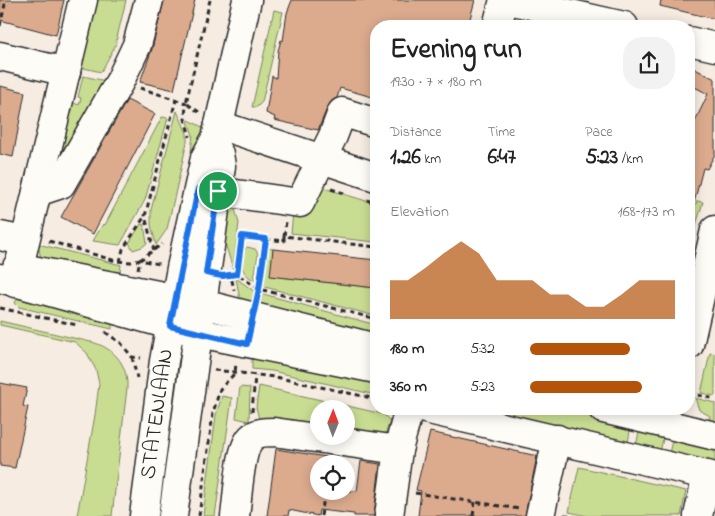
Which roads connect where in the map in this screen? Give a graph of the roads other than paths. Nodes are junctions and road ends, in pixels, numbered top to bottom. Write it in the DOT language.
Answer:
graph roads {
  1 [pos="83,0"];
  2 [pos="149,0"];
  3 [pos="247,0"];
  4 [pos="504,0"];
  5 [pos="509,0"];
  6 [pos="499,20"];
  7 [pos="597,20"];
  8 [pos="695,42"];
  9 [pos="715,47"];
  10 [pos="0,56"];
  11 [pos="66,72"];
  12 [pos="370,121"];
  13 [pos="218,132"];
  14 [pos="316,171"];
  15 [pos="370,176"];
  16 [pos="214,191"];
  17 [pos="37,192"];
  18 [pos="715,230"];
  19 [pos="12,238"];
  20 [pos="206,271"];
  21 [pos="8,273"];
  22 [pos="702,276"];
  23 [pos="176,298"];
  24 [pos="202,304"];
  25 [pos="695,313"];
  26 [pos="170,326"];
  27 [pos="199,333"];
  28 [pos="370,346"];
  29 [pos="370,368"];
  30 [pos="407,415"];
  31 [pos="451,415"];
  32 [pos="654,415"];
  33 [pos="672,417"];
  34 [pos="715,436"];
  35 [pos="557,439"];
  36 [pos="398,450"];
  37 [pos="711,476"];
  38 [pos="391,503"];
  39 [pos="540,514"];
  40 [pos="144,516"];
  41 [pos="173,516"];
  42 [pos="235,516"];
  43 [pos="698,516"];
  1 -- 11 [label="street"];
  2 -- 17 [label="street"];
  3 -- 13 [label="street, STATENLAAN"];
  4 -- 6 [label="street"];
  5 -- 7 [label="street"];
  8 -- 9 [label="street"];
  10 -- 11 [label="street"];
  11 -- 17 [label="street"];
  12 -- 14 [label="street"];
  13 -- 14 [label="street"];
  13 -- 16 [label="street, STATENLAAN"];
  14 -- 15 [label="street"];
  14 -- 16 [label="street"];
  16 -- 20 [label="street, STATENLAAN"];
  17 -- 19 [label="street"];
  18 -- 22 [label="street"];
  19 -- 21 [label="street"];
  20 -- 23 [label="street, STATENLAAN"];
  20 -- 24 [label="street, STATENLAAN"];
  21 -- 23 [label="street"];
  21 -- 26 [label="street"];
  22 -- 25 [label="street"];
  23 -- 24 [label="street"];
  23 -- 26 [label="street, STATENLAAN"];
  24 -- 27 [label="street, STATENLAAN"];
  24 -- 28 [label="street"];
  26 -- 27 [label="street"];
  26 -- 40 [label="street, STATENLAAN"];
  27 -- 29 [label="street"];
  27 -- 41 [label="street, STATENLAAN"];
  30 -- 36 [label="street"];
  31 -- 35 [label="street"];
  32 -- 33 [label="street"];
  33 -- 34 [label="street"];
  35 -- 37 [label="street"];
  35 -- 39 [label="street"];
  36 -- 38 [label="street"];
  36 -- 42 [label="street"];
  37 -- 43 [label="street"];
}
